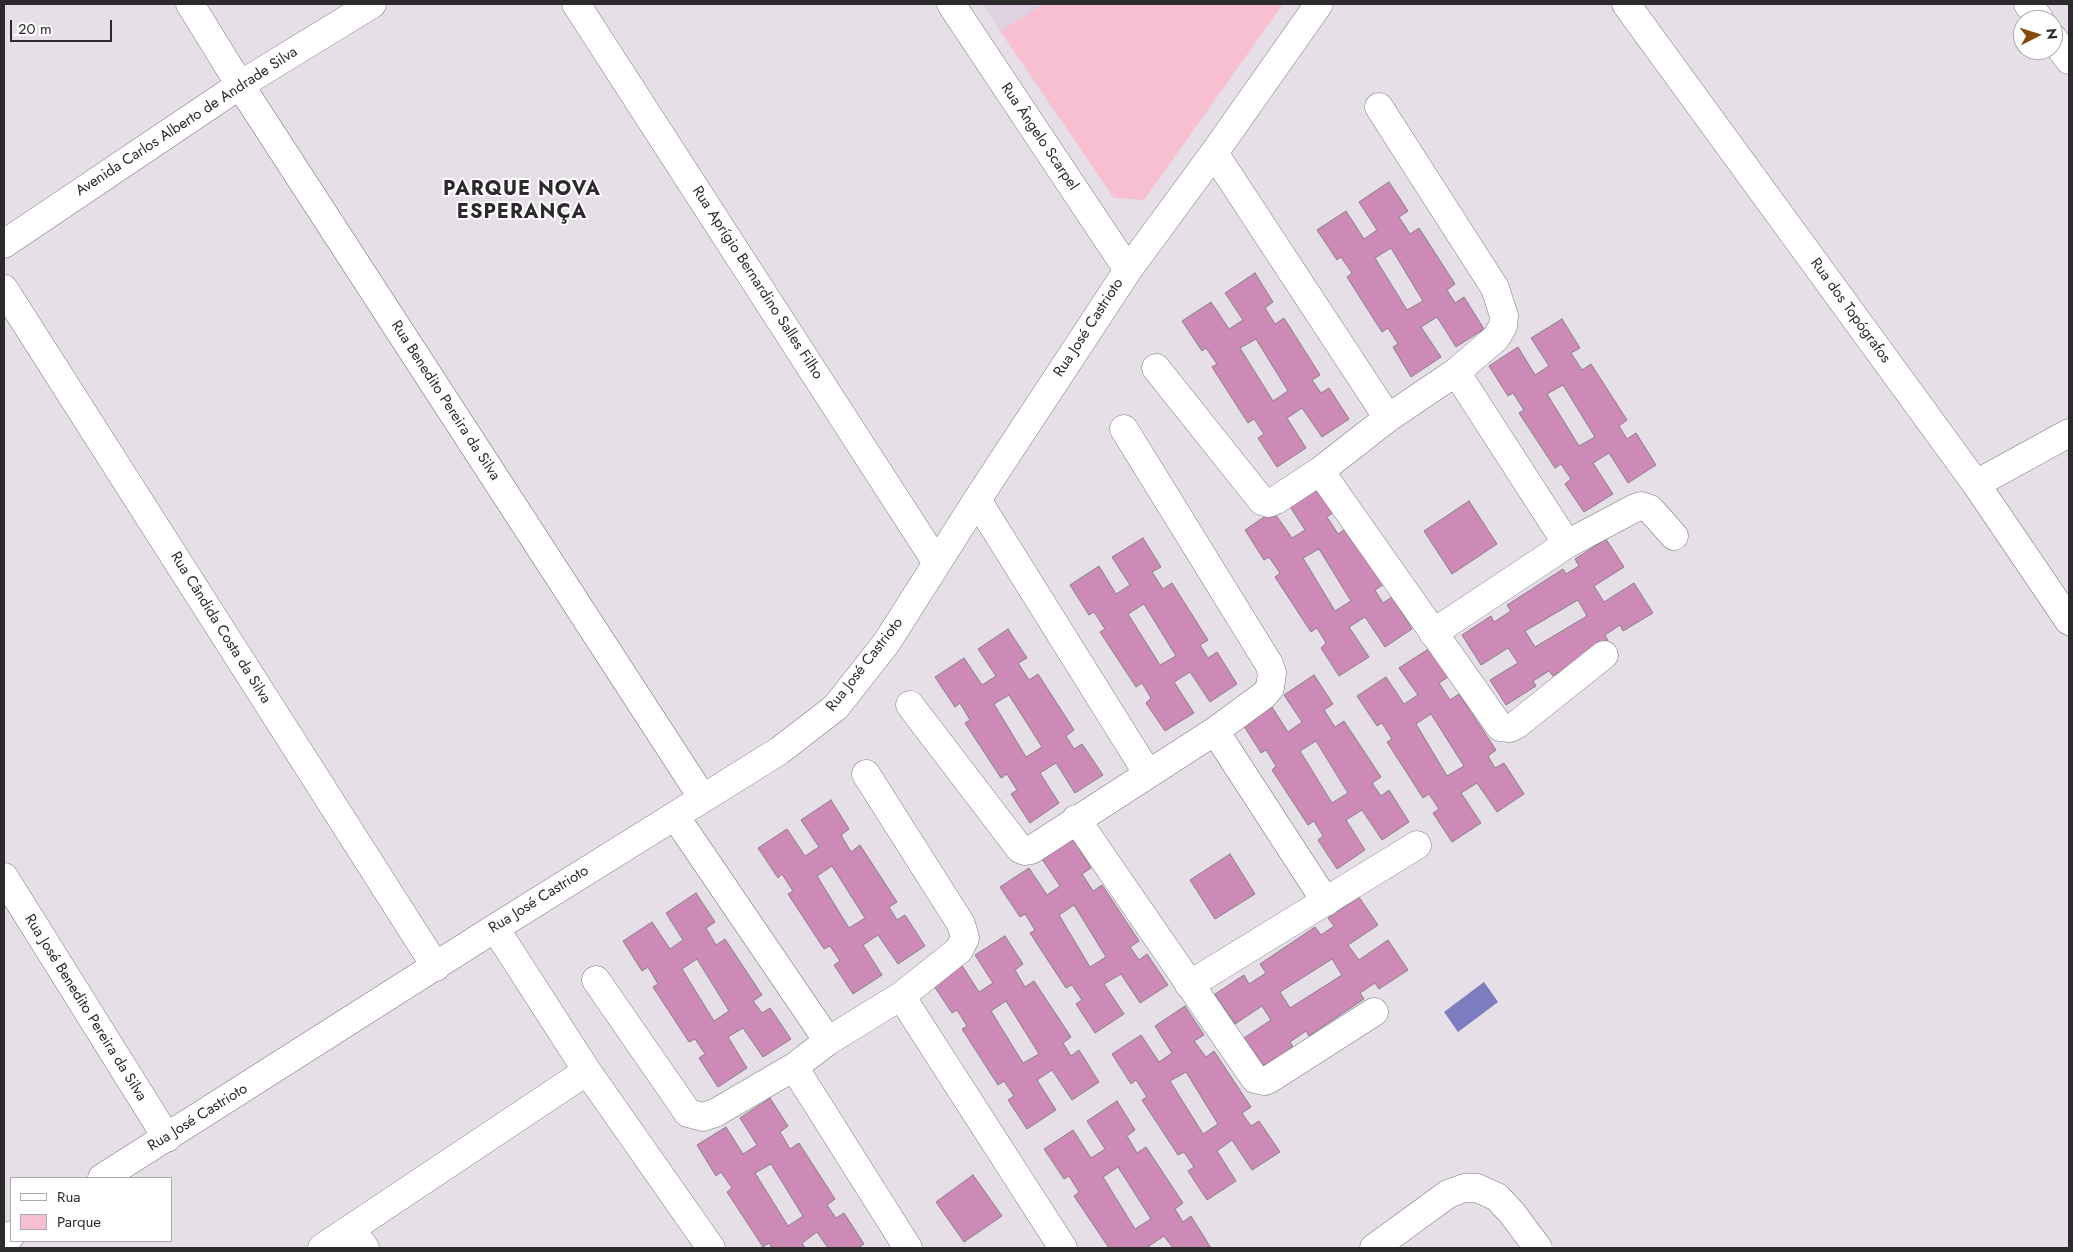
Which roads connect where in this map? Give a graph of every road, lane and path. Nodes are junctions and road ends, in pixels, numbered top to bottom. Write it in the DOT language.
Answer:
graph roads {
  1 [pos="190,4"];
  2 [pos="372,4"];
  3 [pos="576,4"];
  4 [pos="951,4"];
  5 [pos="1319,4"];
  6 [pos="1626,4"];
  7 [pos="240,85"];
  8 [pos="1379,107"];
  9 [pos="1214,153"];
  10 [pos="4,244"];
  11 [pos="1128,270"];
  12 [pos="4,289"];
  13 [pos="1156,368"];
  14 [pos="1456,372"];
  15 [pos="1388,418"];
  16 [pos="1124,429"];
  17 [pos="2069,433"];
  18 [pos="1320,472"];
  19 [pos="1976,484"];
  20 [pos="976,500"];
  21 [pos="1674,536"];
  22 [pos="1567,544"];
  23 [pos="937,563"];
  24 [pos="2069,621"];
  25 [pos="1433,633"];
  26 [pos="1604,655"];
  27 [pos="910,705"];
  28 [pos="1215,731"];
  29 [pos="866,774"];
  30 [pos="1148,774"];
  31 [pos="702,797"];
  32 [pos="675,816"];
  33 [pos="1076,819"];
  34 [pos="1417,845"];
  35 [pos="4,877"];
  36 [pos="1326,902"];
  37 [pos="495,928"];
  38 [pos="436,967"];
  39 [pos="596,980"];
  40 [pos="1189,985"];
  41 [pos="901,996"];
  42 [pos="1374,1012"];
  43 [pos="828,1041"];
  44 [pos="794,1067"];
  45 [pos="586,1071"];
  46 [pos="167,1138"];
  47 [pos="104,1177"];
  48 [pos="358,1239"];
  49 [pos="322,1248"];
  50 [pos="711,1248"];
  51 [pos="908,1248"];
  52 [pos="1064,1248"];
  53 [pos="1374,1248"];
  54 [pos="1538,1248"];
  1 -- 7 [label="street, Rua Benedito Pereira da Silva"];
  2 -- 7 [label="street, Avenida Carlos Alberto de Andrade Silva"];
  3 -- 23 [label="street, Rua Aprígio Bernardino Salles Filho"];
  4 -- 11 [label="street, Rua Ângelo Scarpel"];
  5 -- 9 [label="street, Rua José Castrioto"];
  6 -- 19 [label="street, Rua dos Topógrafos"];
  7 -- 10 [label="street, Avenida Carlos Alberto de Andrade Silva"];
  7 -- 31 [label="street, Rua Benedito Pereira da Silva"];
  8 -- 14 [label="street"];
  9 -- 11 [label="street, Rua José Castrioto"];
  9 -- 15 [label="street"];
  11 -- 20 [label="street, Rua José Castrioto"];
  12 -- 38 [label="street, Rua Cândida Costa da Silva"];
  13 -- 18 [label="street"];
  14 -- 15 [label="street"];
  14 -- 22 [label="street"];
  15 -- 18 [label="street"];
  16 -- 28 [label="street"];
  17 -- 19 [label="street"];
  18 -- 25 [label="street"];
  19 -- 24 [label="street, Rua dos Topógrafos"];
  20 -- 23 [label="street, Rua José Castrioto"];
  20 -- 30 [label="street"];
  21 -- 22 [label="street"];
  22 -- 25 [label="street"];
  23 -- 31 [label="street, Rua José Castrioto"];
  25 -- 26 [label="street"];
  27 -- 33 [label="street"];
  28 -- 30 [label="street"];
  28 -- 36 [label="street"];
  29 -- 41 [label="street"];
  30 -- 33 [label="street"];
  31 -- 32 [label="street, Rua José Castrioto"];
  32 -- 37 [label="street, Rua José Castrioto"];
  32 -- 43 [label="street"];
  33 -- 40 [label="street"];
  34 -- 36 [label="street"];
  35 -- 46 [label="street, Rua José Benedito Pereira da Silva"];
  36 -- 40 [label="street"];
  37 -- 38 [label="street, Rua José Castrioto"];
  37 -- 45 [label="street"];
  38 -- 46 [label="street, Rua José Castrioto"];
  39 -- 44 [label="street"];
  40 -- 42 [label="street"];
  41 -- 43 [label="street"];
  41 -- 52 [label="street"];
  43 -- 44 [label="street"];
  44 -- 51 [label="street"];
  45 -- 48 [label="street"];
  45 -- 50 [label="street"];
  46 -- 47 [label="street, Rua José Castrioto"];
  48 -- 49 [label="street"];
  53 -- 54 [label="street"];
}
